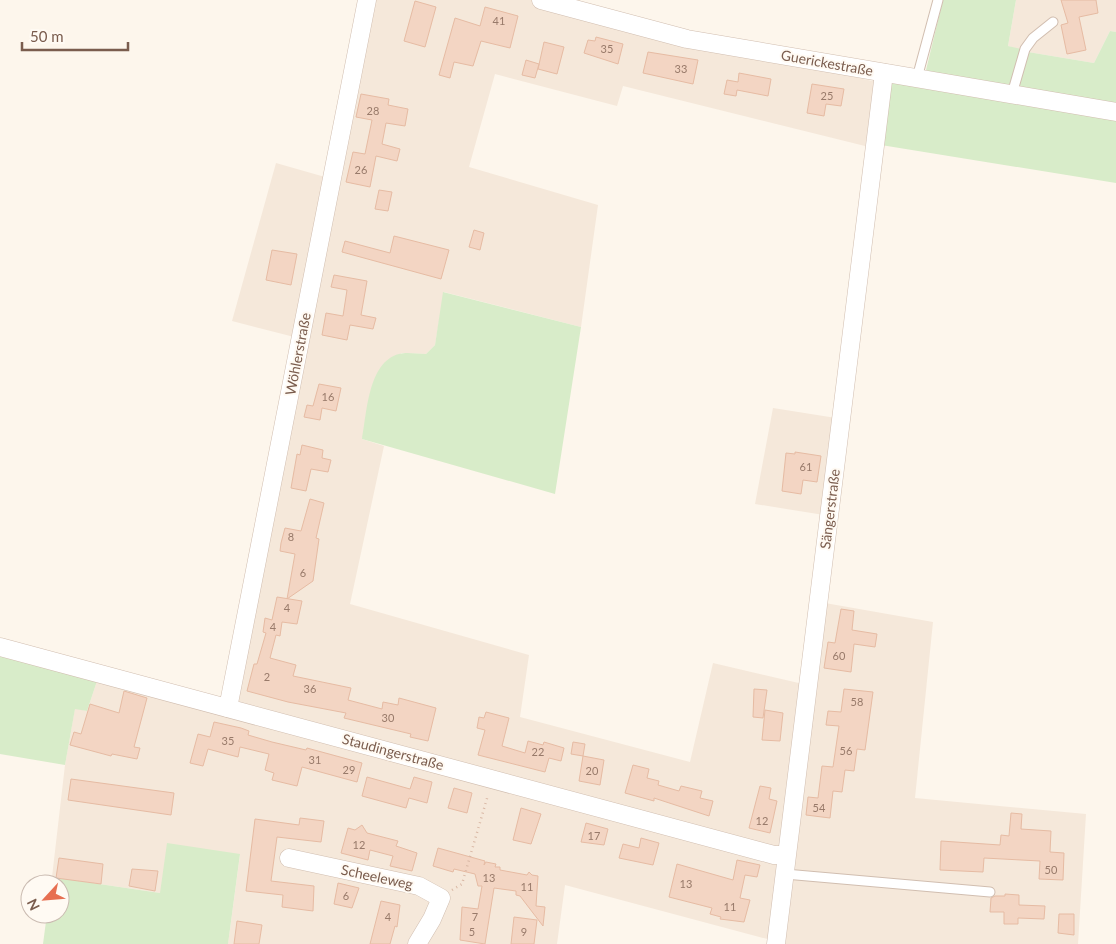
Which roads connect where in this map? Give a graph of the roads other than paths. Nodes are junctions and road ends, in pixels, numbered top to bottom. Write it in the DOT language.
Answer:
graph roads {
  1 [pos="367,0"];
  2 [pos="541,0"];
  3 [pos="938,0"];
  4 [pos="1053,22"];
  5 [pos="884,73"];
  6 [pos="917,78"];
  7 [pos="1012,94"];
  8 [pos="1116,112"];
  9 [pos="0,647"];
  10 [pos="228,708"];
  11 [pos="786,855"];
  12 [pos="289,858"];
  13 [pos="785,874"];
  14 [pos="990,892"];
  15 [pos="417,944"];
  16 [pos="776,944"];
  1 -- 10 [label="street, Wöhlerstraße"];
  2 -- 5 [label="street, Guerickestraße"];
  3 -- 6 [label="lane"];
  4 -- 7 [label="lane"];
  5 -- 6 [label="street, Guerickestraße"];
  5 -- 11 [label="street, Sängerstraße"];
  6 -- 7 [label="street, Guerickestraße"];
  7 -- 8 [label="street, Guerickestraße"];
  9 -- 10 [label="street, Staudingerstraße"];
  10 -- 11 [label="street, Staudingerstraße"];
  11 -- 13 [label="street, Sängerstraße"];
  12 -- 15 [label="street, Scheeleweg"];
  13 -- 14 [label="lane"];
  13 -- 16 [label="street, Sängerstraße"];
}
